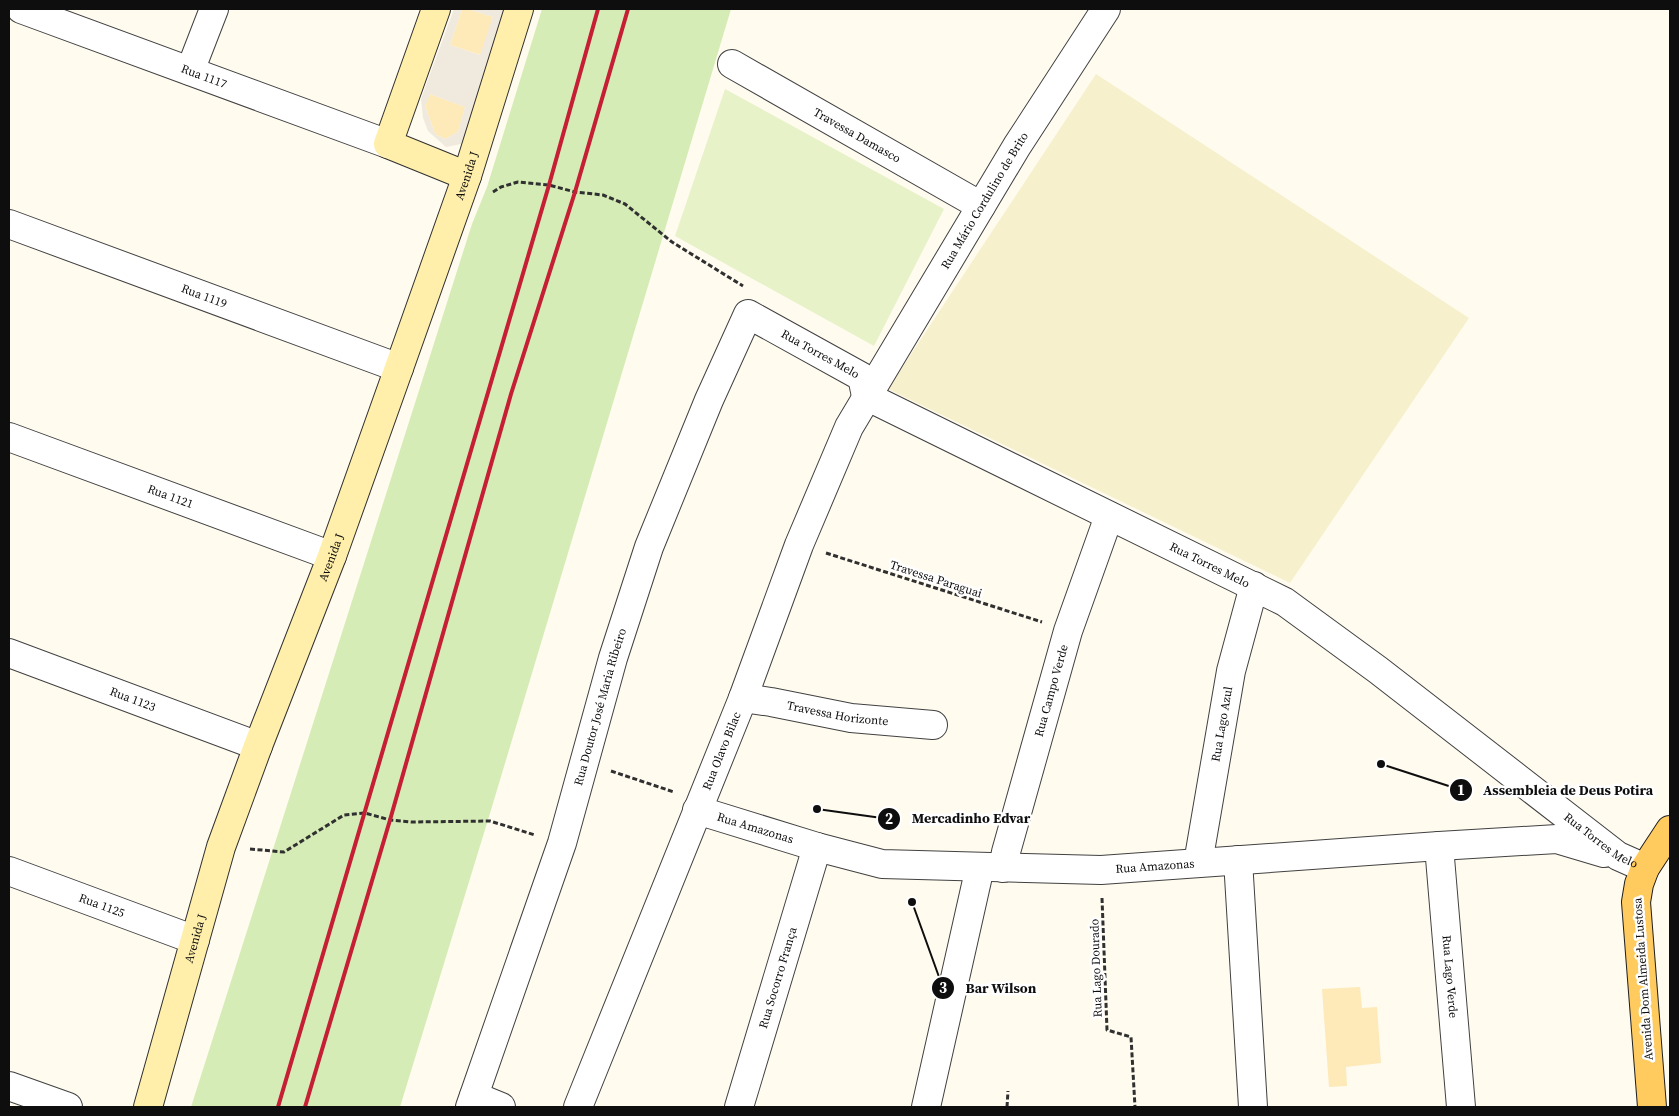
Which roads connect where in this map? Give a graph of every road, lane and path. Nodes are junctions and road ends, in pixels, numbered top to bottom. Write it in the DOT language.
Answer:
graph roads {
  1 [pos="21,9"];
  2 [pos="214,9"];
  3 [pos="436,9"];
  4 [pos="519,9"];
  5 [pos="1106,9"];
  6 [pos="732,64"];
  7 [pos="190,71"];
  8 [pos="388,144"];
  9 [pos="467,176"];
  10 [pos="981,206"];
  11 [pos="9,224"];
  12 [pos="748,314"];
  13 [pos="399,368"];
  14 [pos="866,396"];
  15 [pos="9,437"];
  16 [pos="1109,516"];
  17 [pos="799,544"];
  18 [pos="332,556"];
  19 [pos="1254,586"];
  20 [pos="1068,631"];
  21 [pos="9,653"];
  22 [pos="743,698"];
  23 [pos="933,725"];
  24 [pos="258,746"];
  25 [pos="583,762"];
  26 [pos="699,805"];
  27 [pos="1670,830"];
  28 [pos="562,843"];
  29 [pos="1439,846"];
  30 [pos="221,847"];
  31 [pos="817,847"];
  32 [pos="1618,856"];
  33 [pos="1238,860"];
  34 [pos="1198,863"];
  35 [pos="991,867"];
  36 [pos="1645,868"];
  37 [pos="1101,870"];
  38 [pos="9,871"];
  39 [pos="195,940"];
  40 [pos="9,1086"];
  41 [pos="1008,1091"];
  42 [pos="472,1102"];
  43 [pos="68,1107"];
  44 [pos="148,1107"];
  45 [pos="501,1107"];
  46 [pos="578,1107"];
  47 [pos="738,1107"];
  48 [pos="926,1107"];
  49 [pos="1007,1107"];
  50 [pos="1135,1107"];
  51 [pos="1254,1107"];
  52 [pos="1461,1107"];
  53 [pos="1652,1107"];
  1 -- 7 [label="street, Rua 1117"];
  2 -- 7 [label="street"];
  3 -- 8 [label="street"];
  4 -- 9 [label="street, Avenida J"];
  5 -- 10 [label="street, Rua Mário Cordulino de Brito"];
  6 -- 10 [label="street, Travessa Damasco"];
  7 -- 8 [label="street, Rua 1117"];
  8 -- 9 [label="street"];
  9 -- 12 [label="path"];
  9 -- 13 [label="street, Avenida J"];
  10 -- 14 [label="street, Rua Mário Cordulino de Brito"];
  11 -- 13 [label="street, Rua 1119"];
  12 -- 14 [label="street, Rua Torres Melo"];
  12 -- 25 [label="street, Rua Doutor José Maria Ribeiro"];
  13 -- 18 [label="street, Avenida J"];
  14 -- 16 [label="street, Rua Torres Melo"];
  14 -- 17 [label="street, Rua Olavo Bilac"];
  15 -- 18 [label="street, Rua 1121"];
  16 -- 19 [label="street, Rua Torres Melo"];
  16 -- 20 [label="street, Rua Campo Verde"];
  17 -- 20 [label="path, Travessa Paraguai"];
  17 -- 22 [label="street, Rua Olavo Bilac"];
  18 -- 24 [label="street, Avenida J"];
  19 -- 32 [label="street, Rua Torres Melo"];
  19 -- 34 [label="street, Rua Lago Azul"];
  20 -- 35 [label="street, Rua Campo Verde"];
  21 -- 24 [label="street, Rua 1123"];
  22 -- 23 [label="street, Travessa Horizonte"];
  22 -- 26 [label="street, Rua Olavo Bilac"];
  24 -- 30 [label="street, Avenida J"];
  25 -- 26 [label="path"];
  25 -- 28 [label="street, Rua Doutor José Maria Ribeiro"];
  26 -- 31 [label="street, Rua Amazonas"];
  26 -- 46 [label="street, Rua Olavo Bilac"];
  27 -- 36 [label="main road, Avenida Dom Almeida Lustosa"];
  28 -- 30 [label="path"];
  28 -- 42 [label="street, Rua Doutor José Maria Ribeiro"];
  29 -- 32 [label="street, Rua Amazonas"];
  29 -- 33 [label="street, Rua Amazonas"];
  29 -- 52 [label="street, Rua Lago Verde"];
  30 -- 39 [label="street, Avenida J"];
  31 -- 35 [label="street, Rua Amazonas"];
  31 -- 47 [label="street, Rua Socorro França"];
  32 -- 36 [label="street, Rua Torres Melo"];
  33 -- 34 [label="street, Rua Amazonas"];
  33 -- 51 [label="street"];
  34 -- 37 [label="street, Rua Amazonas"];
  35 -- 37 [label="street, Rua Amazonas"];
  35 -- 48 [label="street, Rua Campo Verde"];
  36 -- 53 [label="main road, Avenida Dom Almeida Lustosa"];
  37 -- 50 [label="path, Rua Lago Dourado"];
  38 -- 39 [label="street, Rua 1125"];
  39 -- 44 [label="street, Avenida J"];
  40 -- 43 [label="street"];
  41 -- 49 [label="path"];
  42 -- 45 [label="street"];
}
